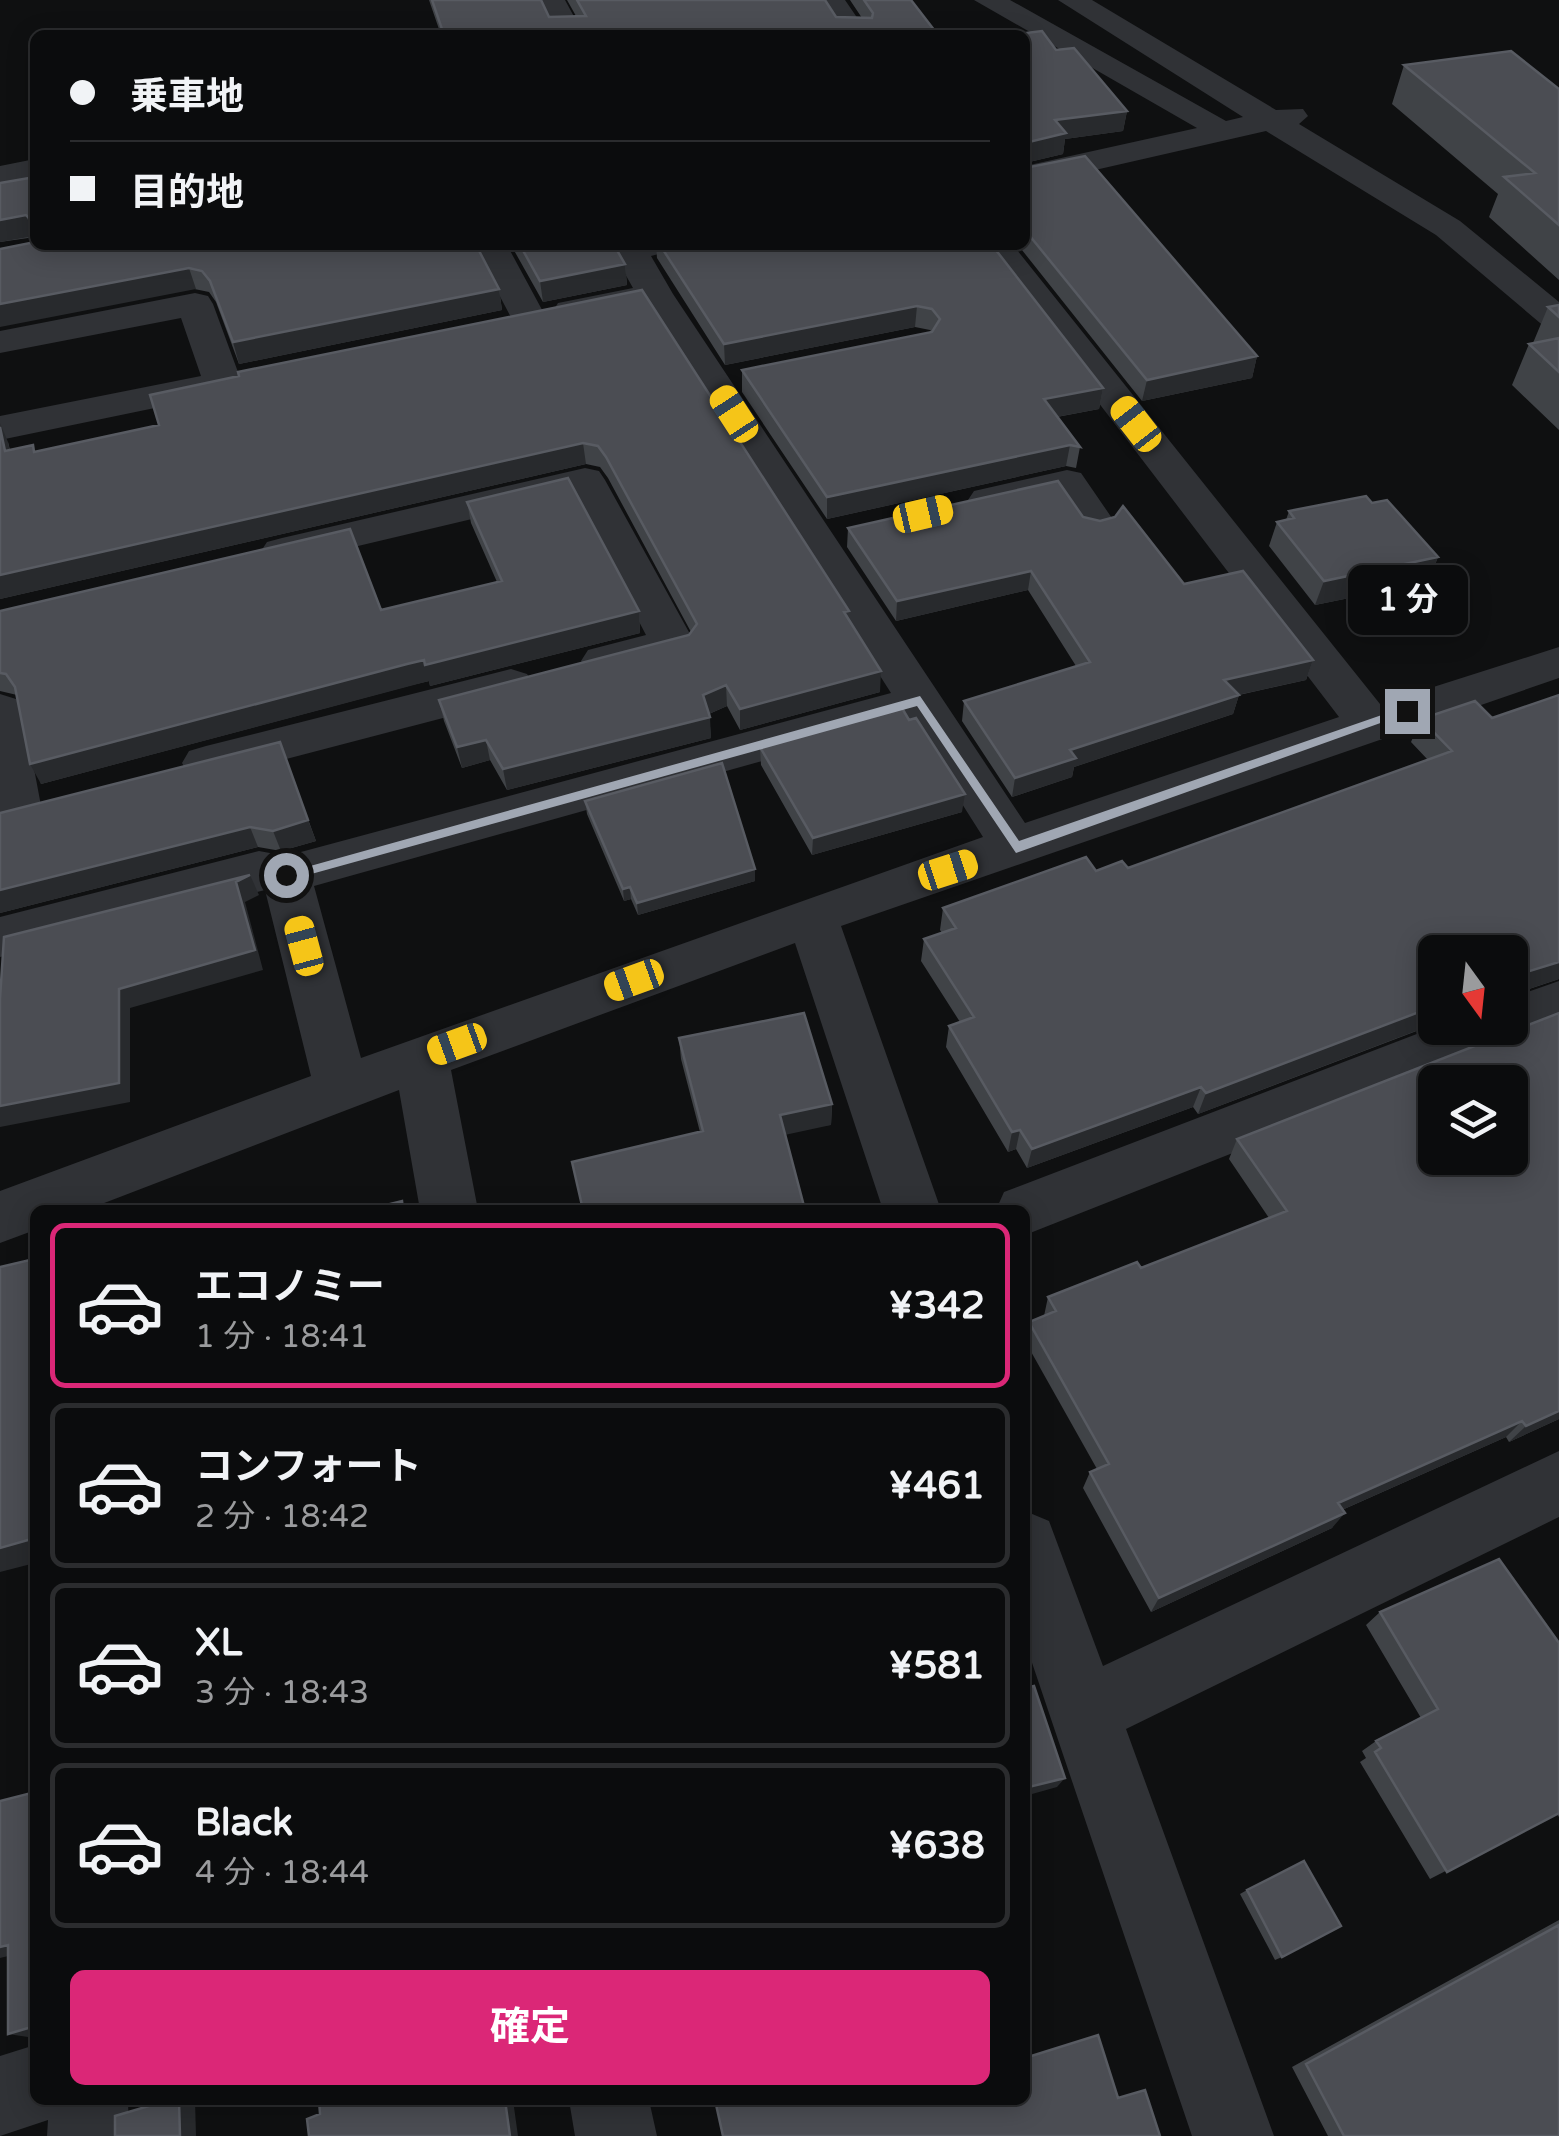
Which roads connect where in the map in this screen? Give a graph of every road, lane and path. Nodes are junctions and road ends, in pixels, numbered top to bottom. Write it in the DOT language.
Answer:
graph roads {
  1 [pos="551,0"];
  2 [pos="830,0"];
  3 [pos="988,0"];
  4 [pos="1072,0"];
  5 [pos="566,30"];
  6 [pos="851,30"];
  7 [pos="1280,105"];
  8 [pos="1227,130"];
  9 [pos="30,171"];
  10 [pos="1030,175"];
  11 [pos="0,176"];
  12 [pos="493,250"];
  13 [pos="637,250"];
  14 [pos="999,250"];
  15 [pos="655,294"];
  16 [pos="529,319"];
  17 [pos="1559,320"];
  18 [pos="490,327"];
  19 [pos="0,342"];
  20 [pos="261,375"];
  21 [pos="222,383"];
  22 [pos="2,419"];
  23 [pos="951,508"];
  24 [pos="1095,524"];
  25 [pos="246,560"];
  26 [pos="1559,662"];
  27 [pos="920,701"];
  28 [pos="0,710"];
  29 [pos="1369,723"];
  30 [pos="172,772"];
  31 [pos="25,810"];
  32 [pos="1016,848"];
  33 [pos="286,875"];
  34 [pos="812,916"];
  35 [pos="0,937"];
  36 [pos="1559,1002"];
  37 [pos="1528,1014"];
  38 [pos="1449,1045"];
  39 [pos="421,1057"];
  40 [pos="341,1086"];
  41 [pos="34,1205"];
  42 [pos="448,1205"];
  43 [pos="910,1205"];
  44 [pos="30,1206"];
  45 [pos="1030,1208"];
  46 [pos="0,1218"];
  47 [pos="1559,1483"];
  48 [pos="1030,1559"];
  49 [pos="1082,1713"];
  50 [pos="30,2087"];
  51 [pos="0,2096"];
  52 [pos="88,2105"];
  53 [pos="610,2105"];
  54 [pos="88,2136"];
  55 [pos="616,2136"];
  56 [pos="1233,2136"];
  1 -- 5 [label="street"];
  2 -- 6 [label="street"];
  3 -- 8 [label="street"];
  4 -- 7 [label="street"];
  7 -- 8 [label="street"];
  7 -- 17 [label="street"];
  8 -- 10 [label="street"];
  9 -- 11 [label="street"];
  12 -- 16 [label="street"];
  13 -- 15 [label="street"];
  14 -- 29 [label="street"];
  15 -- 16 [label="street"];
  15 -- 27 [label="street"];
  16 -- 18 [label="street"];
  19 -- 21 [label="street"];
  20 -- 21 [label="street"];
  21 -- 22 [label="street"];
  23 -- 24 [label="street"];
  25 -- 30 [label="street"];
  26 -- 29 [label="street"];
  27 -- 32 [label="street"];
  27 -- 33 [label="street"];
  28 -- 31 [label="street"];
  29 -- 32 [label="street"];
  32 -- 34 [label="street"];
  33 -- 35 [label="street"];
  33 -- 40 [label="street"];
  34 -- 39 [label="street"];
  34 -- 43 [label="street"];
  36 -- 37 [label="street"];
  38 -- 45 [label="street"];
  39 -- 40 [label="street"];
  39 -- 42 [label="street"];
  40 -- 41 [label="street"];
  44 -- 46 [label="street"];
  47 -- 49 [label="street"];
  48 -- 49 [label="street"];
  49 -- 56 [label="street"];
  50 -- 51 [label="street"];
  52 -- 54 [label="street"];
  53 -- 55 [label="street"];
}
